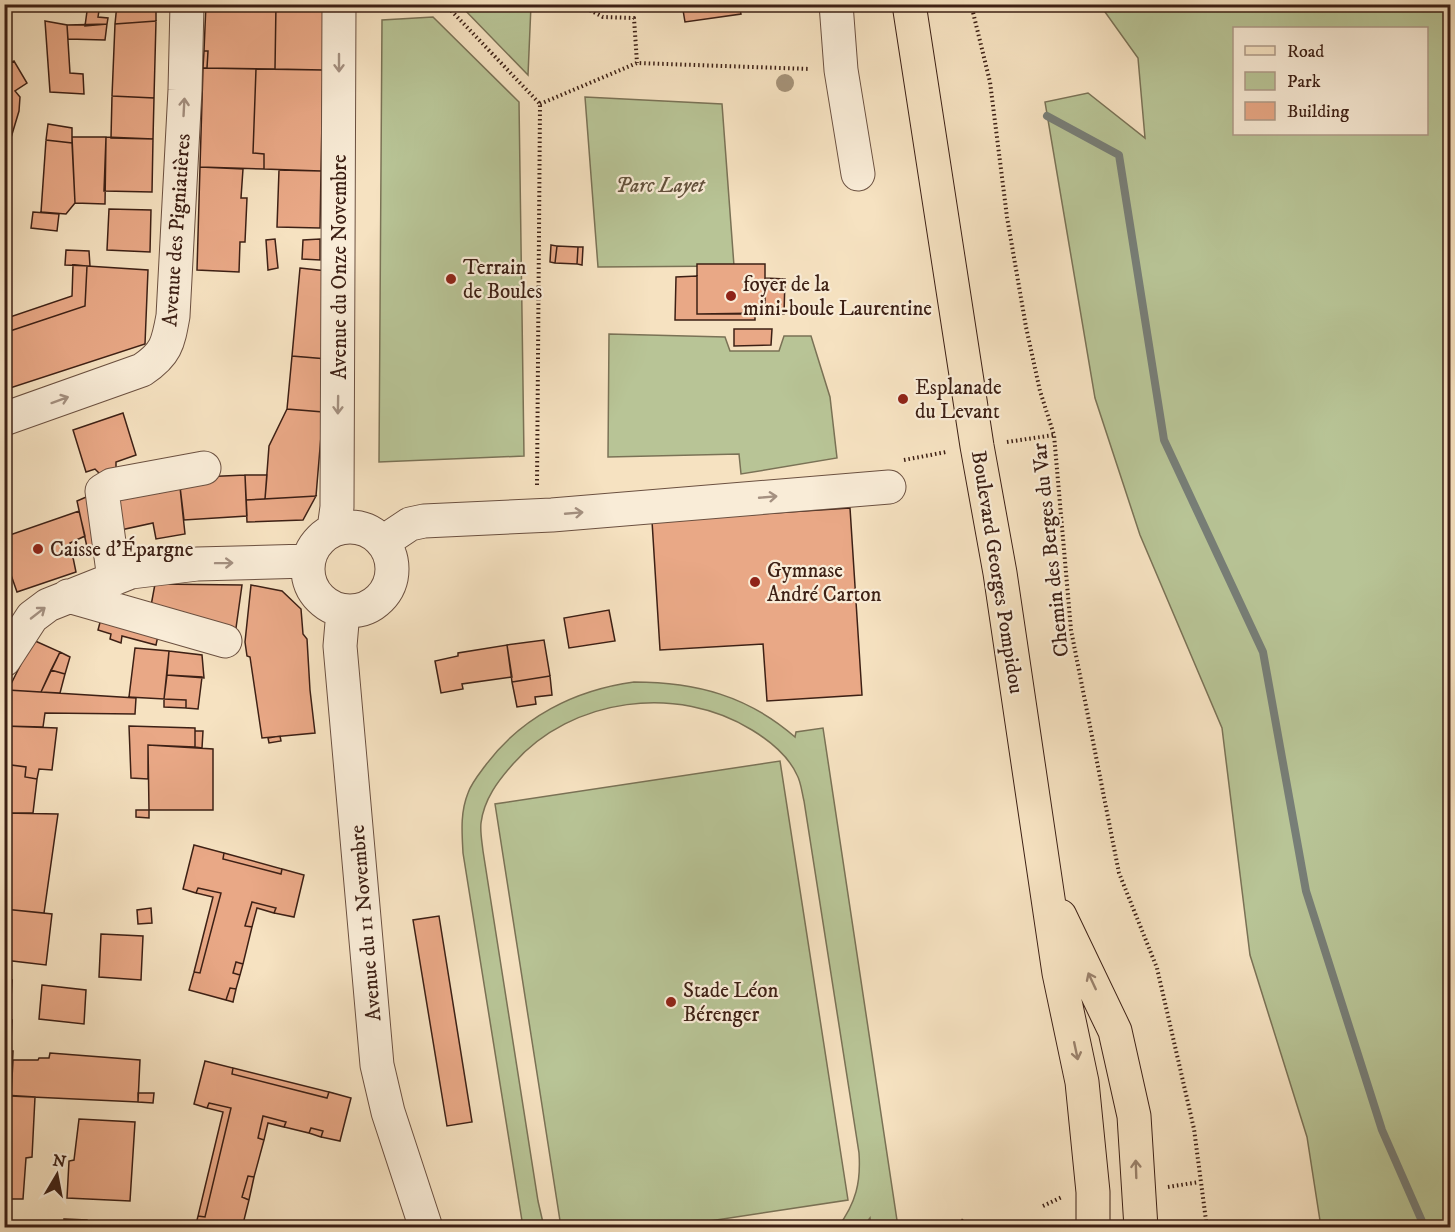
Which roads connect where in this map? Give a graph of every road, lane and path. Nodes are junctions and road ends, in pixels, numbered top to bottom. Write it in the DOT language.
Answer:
graph roads {
  1 [pos="187,4"];
  2 [pos="339,4"];
  3 [pos="445,4"];
  4 [pos="578,4"];
  5 [pos="836,4"];
  6 [pos="909,4"];
  7 [pos="971,4"];
  8 [pos="637,63"];
  9 [pos="841,70"];
  10 [pos="540,104"];
  11 [pos="858,174"];
  12 [pos="4,419"];
  13 [pos="1054,435"];
  14 [pos="977,446"];
  15 [pos="204,468"];
  16 [pos="892,474"];
  17 [pos="526,517"];
  18 [pos="334,529"];
  19 [pos="383,542"];
  20 [pos="308,561"];
  21 [pos="114,579"];
  22 [pos="68,596"];
  23 [pos="343,611"];
  24 [pos="225,641"];
  25 [pos="4,660"];
  26 [pos="1047,890"];
  27 [pos="965,1218"];
  28 [pos="426,1227"];
  29 [pos="957,1227"];
  30 [pos="1093,1227"];
  31 [pos="1141,1227"];
  32 [pos="1207,1227"];
  12 -- 1 [label="street, Avenue des Pigniatières, one-way"];
  2 -- 18 [label="street, Avenue du Onze Novembre, one-way"];
  3 -- 10 [label="path"];
  4 -- 8 [label="path"];
  5 -- 9 [label="street"];
  6 -- 14 [label="main road, Boulevard Georges Pompidou"];
  7 -- 13 [label="path, Chemin des Berges du Var"];
  8 -- 9 [label="path"];
  8 -- 10 [label="path"];
  9 -- 11 [label="street"];
  10 -- 17 [label="path"];
  13 -- 14 [label="path"];
  13 -- 32 [label="path, Chemin des Berges du Var"];
  14 -- 16 [label="path"];
  14 -- 26 [label="main road, Boulevard Georges Pompidou"];
  15 -- 21 [label="street"];
  17 -- 16 [label="street, one-way"];
  17 -- 19 [label="street"];
  18 -- 19 [label="street"];
  18 -- 20 [label="street"];
  19 -- 23 [label="street"];
  21 -- 20 [label="street, one-way"];
  20 -- 23 [label="street"];
  21 -- 22 [label="street"];
  22 -- 24 [label="street"];
  25 -- 22 [label="street, one-way"];
  23 -- 28 [label="street, Avenue du 11 Novembre"];
  26 -- 30 [label="main road, Boulevard Georges Pompidou, one-way"];
  31 -- 26 [label="main road, Boulevard Georges Pompidou, one-way"];
  27 -- 29 [label="path"];
}
